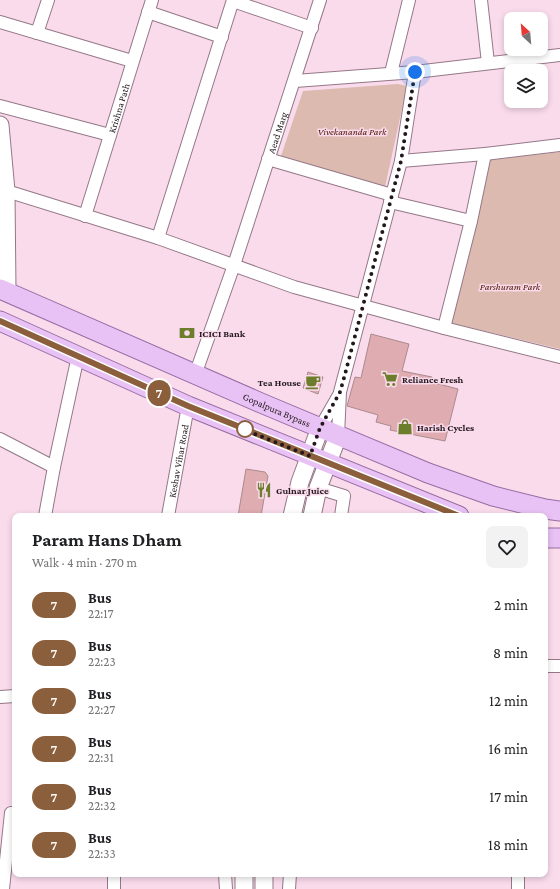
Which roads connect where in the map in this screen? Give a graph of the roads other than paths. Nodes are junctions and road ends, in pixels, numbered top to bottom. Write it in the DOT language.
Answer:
graph roads {
  1 [pos="48,0"];
  2 [pos="152,0"];
  3 [pos="320,0"];
  4 [pos="409,0"];
  5 [pos="481,0"];
  6 [pos="233,1"];
  7 [pos="148,12"];
  8 [pos="0,22"];
  9 [pos="312,28"];
  10 [pos="37,33"];
  11 [pos="222,37"];
  12 [pos="560,55"];
  13 [pos="132,61"];
  14 [pos="488,63"];
  15 [pos="415,72"];
  16 [pos="391,73"];
  17 [pos="295,81"];
  18 [pos="0,106"];
  19 [pos="0,124"];
  20 [pos="110,135"];
  21 [pos="560,145"];
  22 [pos="484,154"];
  23 [pos="268,158"];
  24 [pos="401,161"];
  25 [pos="3,190"];
  26 [pos="391,199"];
  27 [pos="85,216"];
  28 [pos="471,221"];
  29 [pos="158,238"];
  30 [pos="234,265"];
  31 [pos="4,290"];
  32 [pos="364,306"];
  33 [pos="0,320"];
  34 [pos="444,328"];
  35 [pos="78,356"];
  36 [pos="560,356"];
  37 [pos="195,375"];
  38 [pos="340,392"];
  39 [pos="188,406"];
  40 [pos="320,428"];
  41 [pos="338,436"];
  42 [pos="0,439"];
  43 [pos="318,459"];
  44 [pos="54,467"];
  45 [pos="318,488"];
  46 [pos="294,508"];
  47 [pos="560,511"];
  48 [pos="46,513"];
  49 [pos="169,513"];
  50 [pos="313,513"];
  51 [pos="341,513"];
  52 [pos="452,513"];
  53 [pos="548,538"];
  54 [pos="560,538"];
  55 [pos="548,666"];
  56 [pos="560,666"];
  57 [pos="12,696"];
  58 [pos="0,697"];
  59 [pos="9,813"];
  60 [pos="114,877"];
  61 [pos="225,877"];
  62 [pos="244,877"];
  63 [pos="264,877"];
  64 [pos="290,877"];
  65 [pos="518,877"];
  66 [pos="3,889"];
  67 [pos="114,889"];
  68 [pos="226,889"];
  69 [pos="244,889"];
  70 [pos="264,889"];
  71 [pos="289,889"];
  72 [pos="518,889"];
  1 -- 10 [label="street"];
  2 -- 7 [label="street, Krishna Path"];
  3 -- 9 [label="street, Aead Marg"];
  4 -- 16 [label="street"];
  5 -- 14 [label="street"];
  6 -- 9 [label="street"];
  6 -- 11 [label="street"];
  7 -- 11 [label="street"];
  7 -- 13 [label="street, Krishna Path"];
  8 -- 10 [label="street"];
  9 -- 17 [label="street, Aead Marg"];
  10 -- 13 [label="street"];
  11 -- 29 [label="street"];
  12 -- 14 [label="street"];
  13 -- 20 [label="street, Krishna Path"];
  14 -- 15 [label="street"];
  15 -- 16 [label="street"];
  15 -- 24 [label="street"];
  16 -- 17 [label="street"];
  17 -- 23 [label="street, Aead Marg"];
  18 -- 20 [label="street"];
  19 -- 25 [label="street"];
  20 -- 27 [label="street, Krishna Path"];
  21 -- 22 [label="street"];
  22 -- 24 [label="street"];
  22 -- 28 [label="street"];
  23 -- 26 [label="street"];
  23 -- 30 [label="street, Aead Marg"];
  24 -- 26 [label="street"];
  25 -- 27 [label="street"];
  25 -- 31 [label="street"];
  26 -- 28 [label="street"];
  26 -- 32 [label="street"];
  27 -- 29 [label="street"];
  28 -- 34 [label="street"];
  29 -- 30 [label="street"];
  30 -- 32 [label="street"];
  30 -- 37 [label="street, Aead Marg"];
  31 -- 37 [label="main road, Gopalpura Bypass"];
  32 -- 34 [label="street"];
  32 -- 38 [label="street"];
  33 -- 35 [label="main road"];
  34 -- 36 [label="street"];
  35 -- 39 [label="main road"];
  35 -- 44 [label="street"];
  37 -- 40 [label="main road, Gopalpura Bypass"];
  38 -- 40 [label="street"];
  38 -- 41 [label="street"];
  39 -- 43 [label="main road"];
  39 -- 49 [label="street, Keshav Vihar Road"];
  40 -- 41 [label="main road, Gopalpura Bypass"];
  40 -- 43 [label="street"];
  41 -- 43 [label="street"];
  41 -- 47 [label="main road, Gopalpura Bypass"];
  42 -- 44 [label="street"];
  43 -- 45 [label="street"];
  43 -- 46 [label="street"];
  43 -- 52 [label="main road"];
  44 -- 48 [label="street"];
  45 -- 50 [label="street"];
  45 -- 51 [label="street"];
  53 -- 54 [label="main road"];
  55 -- 56 [label="street"];
  57 -- 58 [label="street"];
  59 -- 66 [label="street"];
  60 -- 67 [label="street"];
  61 -- 68 [label="street"];
  62 -- 69 [label="street"];
  63 -- 70 [label="street"];
  64 -- 71 [label="street"];
  65 -- 72 [label="street"];
}
